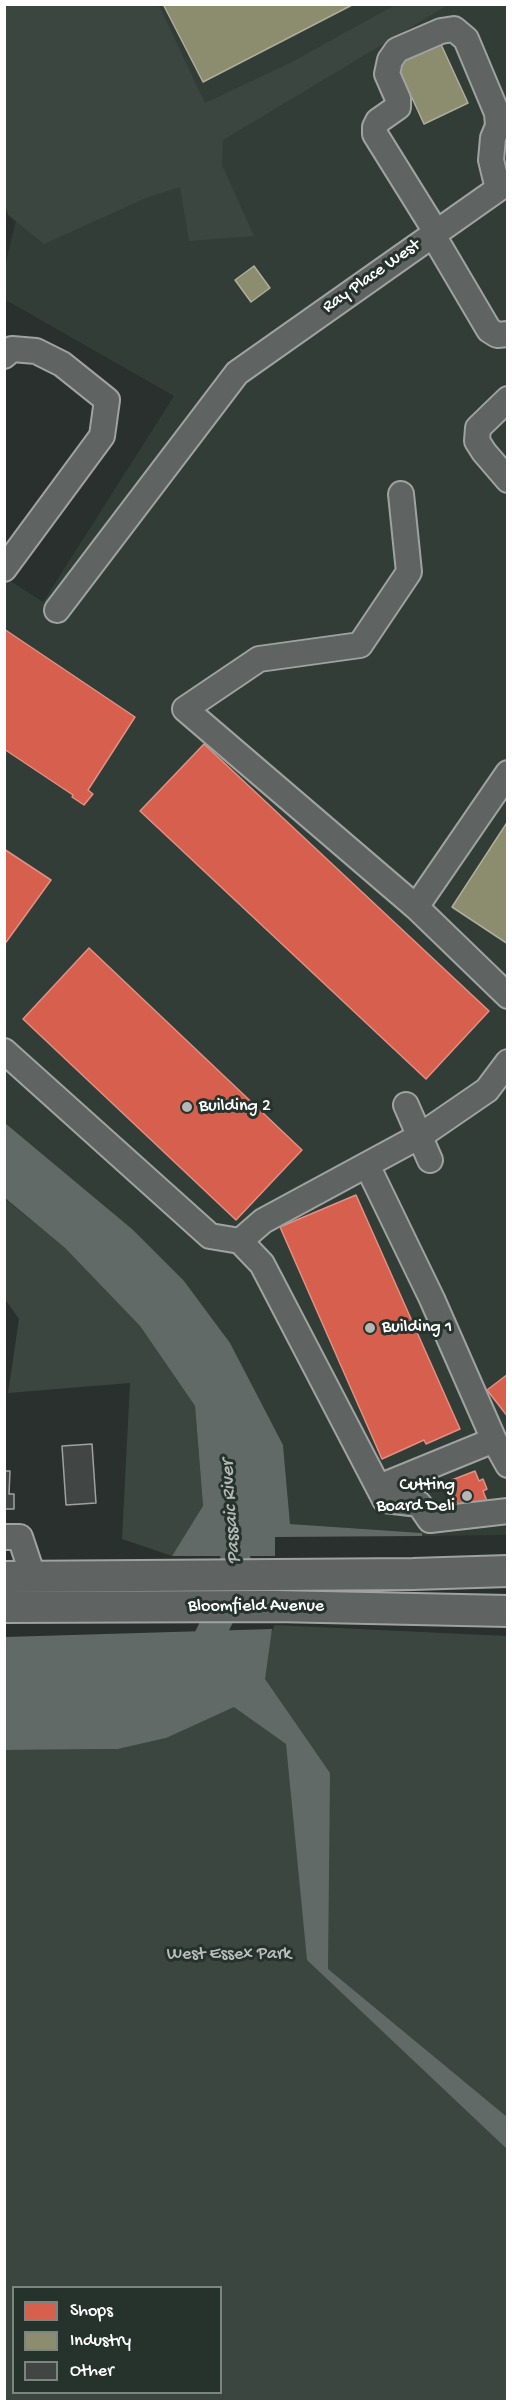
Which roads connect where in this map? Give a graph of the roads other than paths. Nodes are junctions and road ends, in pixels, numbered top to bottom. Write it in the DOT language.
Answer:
graph roads {
  1 [pos="503,185"];
  2 [pos="435,233"];
  3 [pos="507,334"];
  4 [pos="4,356"];
  5 [pos="507,399"];
  6 [pos="507,480"];
  7 [pos="401,494"];
  8 [pos="4,569"];
  9 [pos="57,610"];
  10 [pos="507,773"];
  11 [pos="416,907"];
  12 [pos="507,996"];
  13 [pos="4,1051"];
  14 [pos="507,1062"];
  15 [pos="497,1090"];
  16 [pos="460,1108"];
  17 [pos="420,1136"];
  18 [pos="430,1160"];
  19 [pos="367,1165"];
  20 [pos="240,1241"];
  21 [pos="494,1440"];
  22 [pos="507,1465"];
  23 [pos="379,1487"];
  24 [pos="507,1511"];
  25 [pos="4,1537"];
  26 [pos="507,1572"];
  27 [pos="19,1576"];
  28 [pos="4,1607"];
  29 [pos="507,1611"];
  1 -- 2 [label="street, Ray Place West"];
  1 -- 2 [label="street"];
  2 -- 3 [label="street"];
  2 -- 9 [label="street, Ray Place West"];
  4 -- 8 [label="street"];
  5 -- 6 [label="street"];
  7 -- 11 [label="street"];
  10 -- 11 [label="street"];
  11 -- 12 [label="street"];
  13 -- 20 [label="street"];
  14 -- 15 [label="street"];
  15 -- 16 [label="street"];
  16 -- 17 [label="street"];
  16 -- 17 [label="street"];
  17 -- 18 [label="street"];
  17 -- 19 [label="street"];
  19 -- 20 [label="street"];
  19 -- 21 [label="street"];
  20 -- 23 [label="street"];
  21 -- 22 [label="street"];
  21 -- 23 [label="street"];
  23 -- 24 [label="street"];
  25 -- 27 [label="street"];
  26 -- 27 [label="main road, Bloomfield Avenue"];
  28 -- 29 [label="main road, Bloomfield Avenue"];
}
